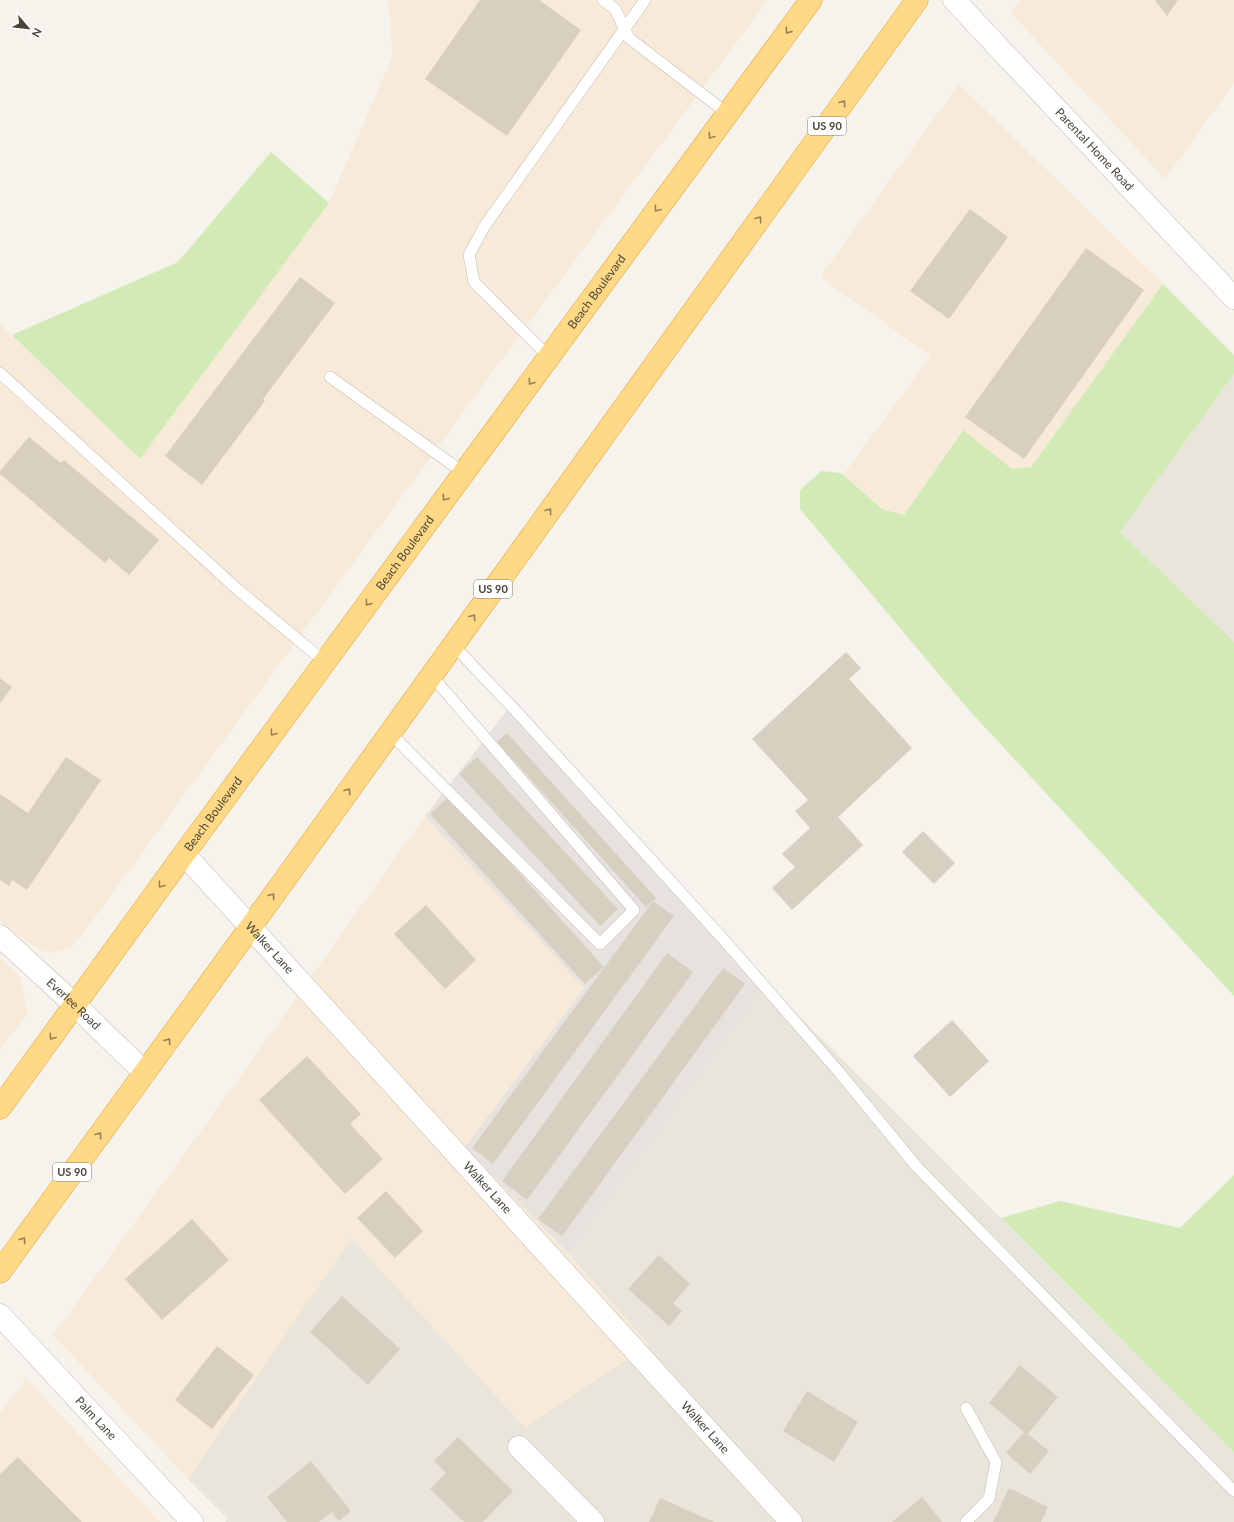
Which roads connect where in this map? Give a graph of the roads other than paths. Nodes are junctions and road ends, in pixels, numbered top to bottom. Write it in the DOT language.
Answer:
graph roads {
  1 [pos="603,0"];
  2 [pos="645,0"];
  3 [pos="811,0"];
  4 [pos="917,0"];
  5 [pos="954,0"];
  6 [pos="625,29"];
  7 [pos="728,114"];
  8 [pos="1234,298"];
  9 [pos="549,357"];
  10 [pos="0,373"];
  11 [pos="330,377"];
  12 [pos="464,473"];
  13 [pos="453,645"];
  14 [pos="325,662"];
  15 [pos="431,675"];
  16 [pos="390,733"];
  17 [pos="184,854"];
  18 [pos="250,928"];
  19 [pos="0,936"];
  20 [pos="75,1005"];
  21 [pos="145,1073"];
  22 [pos="2,1099"];
  23 [pos="0,1272"];
  24 [pos="0,1316"];
  25 [pos="966,1408"];
  26 [pos="519,1447"];
  27 [pos="1234,1491"];
  28 [pos="192,1522"];
  29 [pos="593,1522"];
  30 [pos="791,1522"];
  31 [pos="966,1522"];
  1 -- 6 [label="lane"];
  2 -- 6 [label="lane"];
  3 -- 7 [label="highway, Beach Boulevard, one-way"];
  13 -- 4 [label="highway, US 90, one-way"];
  5 -- 8 [label="street, Parental Home Road"];
  6 -- 7 [label="lane"];
  6 -- 9 [label="lane"];
  7 -- 9 [label="highway, Beach Boulevard, one-way"];
  9 -- 12 [label="highway, Beach Boulevard, one-way"];
  10 -- 14 [label="lane"];
  11 -- 12 [label="lane"];
  12 -- 14 [label="highway, Beach Boulevard, one-way"];
  13 -- 15 [label="highway, US 90"];
  13 -- 27 [label="lane"];
  14 -- 17 [label="highway, Beach Boulevard, one-way"];
  15 -- 16 [label="highway, US 90"];
  15 -- 16 [label="lane"];
  18 -- 16 [label="highway, US 90, one-way"];
  17 -- 18 [label="street, Walker Lane"];
  17 -- 20 [label="highway, Beach Boulevard, one-way"];
  21 -- 18 [label="highway, US 90, one-way"];
  18 -- 30 [label="street, Walker Lane"];
  19 -- 20 [label="street, Everlee Road"];
  20 -- 21 [label="street, Everlee Road"];
  20 -- 22 [label="highway, Beach Boulevard, one-way"];
  23 -- 21 [label="highway, US 90, one-way"];
  24 -- 28 [label="street, Palm Lane"];
  25 -- 31 [label="lane"];
  26 -- 29 [label="street"];
}
